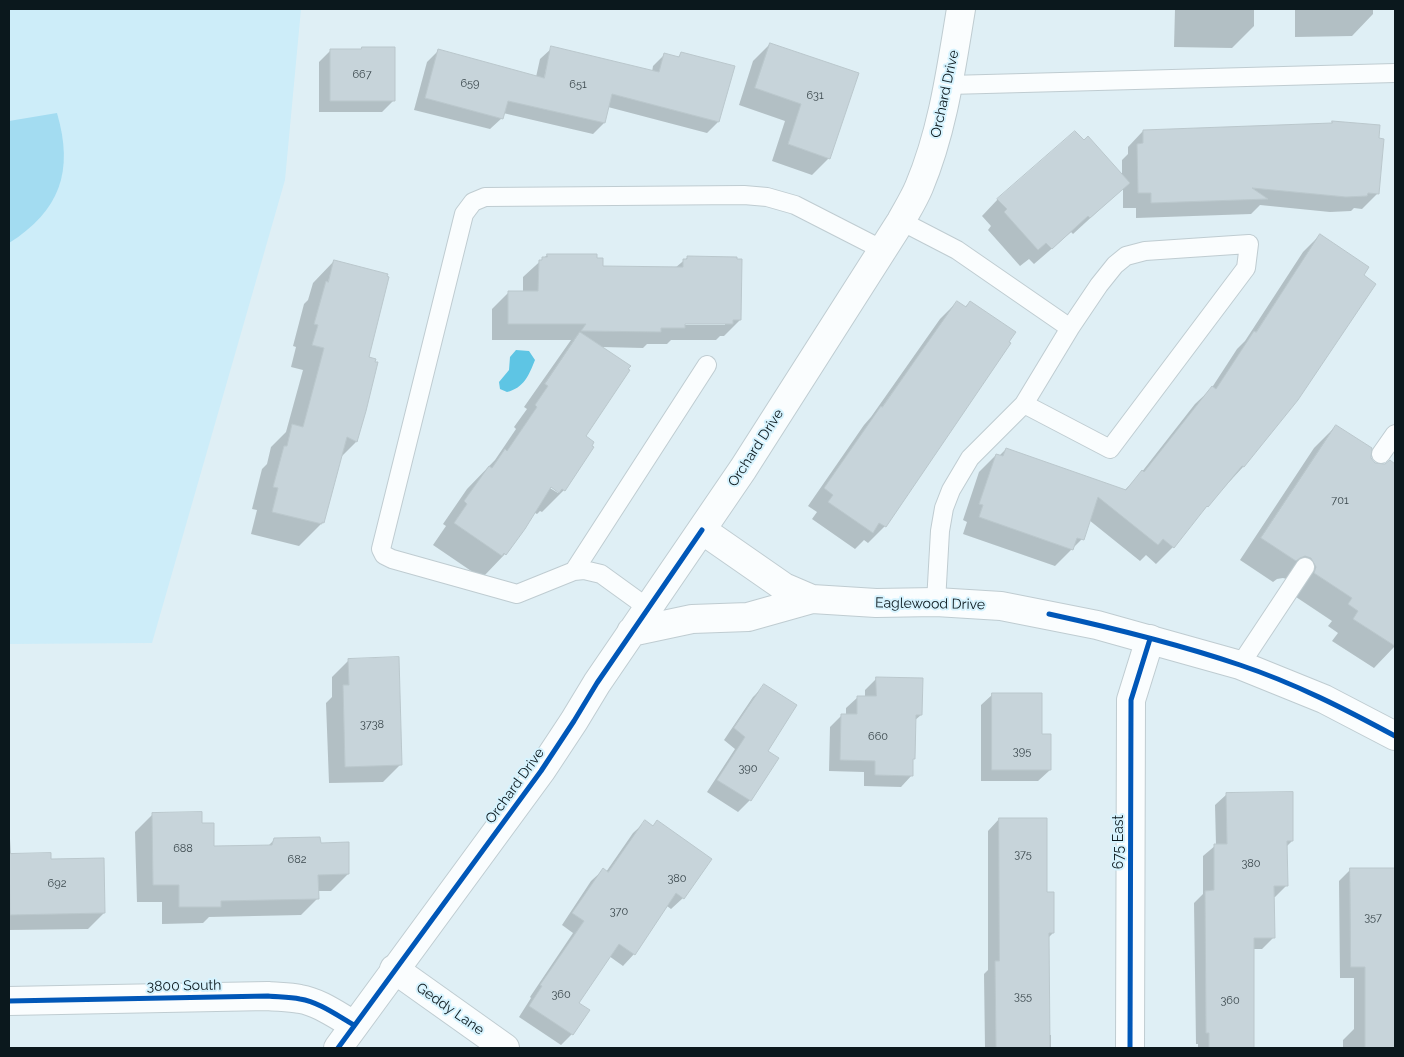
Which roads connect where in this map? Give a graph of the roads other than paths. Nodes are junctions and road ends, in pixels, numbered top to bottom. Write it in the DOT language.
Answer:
graph roads {
  1 [pos="961,9"];
  2 [pos="1395,73"];
  3 [pos="949,85"];
  4 [pos="901,221"];
  5 [pos="883,250"];
  6 [pos="1070,328"];
  7 [pos="707,365"];
  8 [pos="1024,404"];
  9 [pos="1395,434"];
  10 [pos="1381,454"];
  11 [pos="702,530"];
  12 [pos="1306,568"];
  13 [pos="574,571"];
  14 [pos="812,599"];
  15 [pos="936,602"];
  16 [pos="648,608"];
  17 [pos="631,632"];
  18 [pos="1150,639"];
  19 [pos="1240,665"];
  20 [pos="1395,736"];
  21 [pos="394,969"];
  22 [pos="9,1001"];
  23 [pos="354,1025"];
  24 [pos="338,1048"];
  25 [pos="505,1048"];
  26 [pos="1130,1048"];
  1 -- 3 [label="main road, Orchard Drive"];
  2 -- 3 [label="lane"];
  3 -- 4 [label="main road, Orchard Drive"];
  4 -- 5 [label="main road, Orchard Drive"];
  4 -- 6 [label="lane"];
  5 -- 11 [label="main road, Orchard Drive"];
  5 -- 13 [label="lane"];
  6 -- 8 [label="lane"];
  6 -- 8 [label="lane"];
  7 -- 13 [label="lane"];
  8 -- 15 [label="lane"];
  9 -- 10 [label="lane"];
  11 -- 14 [label="main road, Eaglewood Drive"];
  11 -- 16 [label="main road, Orchard Drive"];
  12 -- 19 [label="lane"];
  13 -- 16 [label="lane"];
  14 -- 15 [label="main road, Eaglewood Drive"];
  14 -- 17 [label="main road"];
  15 -- 18 [label="main road, Eaglewood Drive"];
  16 -- 17 [label="main road, Orchard Drive"];
  17 -- 21 [label="main road, Orchard Drive"];
  18 -- 19 [label="main road, Eaglewood Drive"];
  18 -- 26 [label="main road, 675 East"];
  19 -- 20 [label="main road, Eaglewood Drive"];
  21 -- 23 [label="main road, Orchard Drive"];
  21 -- 25 [label="main road, Geddy Lane"];
  22 -- 23 [label="main road, 3800 South"];
  23 -- 24 [label="main road, Orchard Drive"];
}
